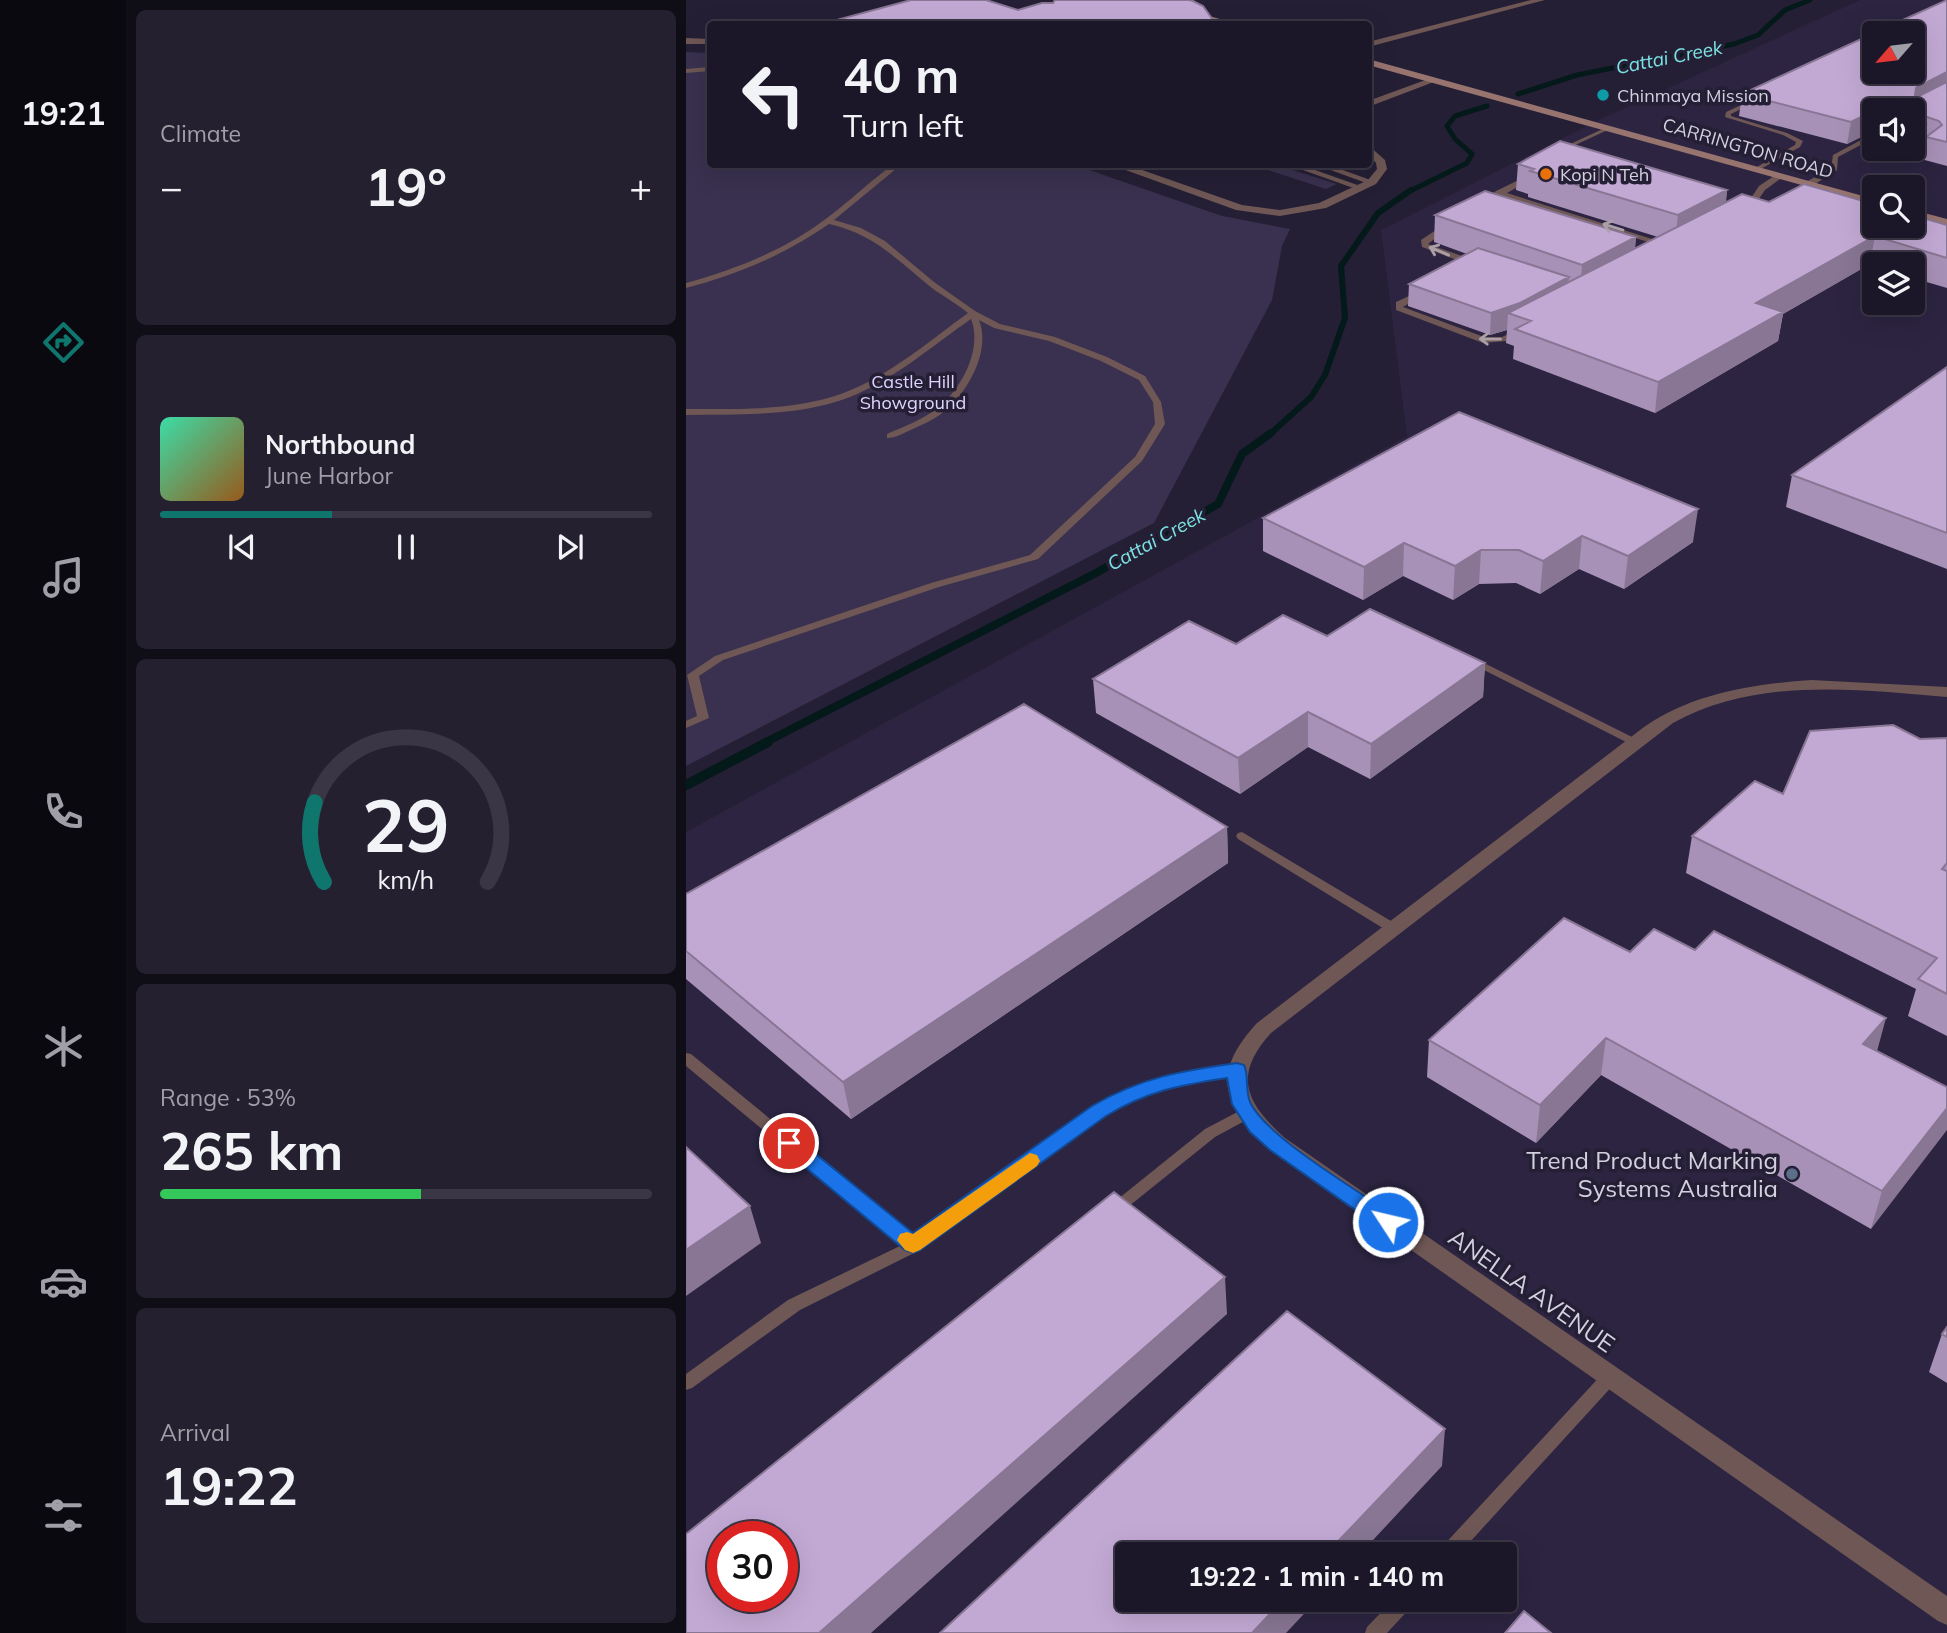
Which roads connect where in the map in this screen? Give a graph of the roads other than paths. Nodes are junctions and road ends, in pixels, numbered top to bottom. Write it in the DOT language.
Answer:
graph roads {
  1 [pos="1145,0"];
  2 [pos="1541,0"];
  3 [pos="1222,21"];
  4 [pos="686,41"];
  5 [pos="707,42"];
  6 [pos="1372,44"];
  7 [pos="1372,63"];
  8 [pos="707,69"];
  9 [pos="686,71"];
  10 [pos="1434,80"];
  11 [pos="1764,96"];
  12 [pos="1372,103"];
  13 [pos="1609,128"];
  14 [pos="1862,141"];
  15 [pos="1925,145"];
  16 [pos="1372,152"];
  17 [pos="1925,152"];
  18 [pos="1550,159"];
  19 [pos="894,168"];
  20 [pos="1125,168"];
  21 [pos="1301,168"];
  22 [pos="1329,168"];
  23 [pos="1757,169"];
  24 [pos="1540,172"];
  25 [pos="1780,176"];
  26 [pos="1372,182"];
  27 [pos="1809,184"];
  28 [pos="1362,188"];
  29 [pos="1499,193"];
  30 [pos="1862,199"];
  31 [pos="1488,214"];
  32 [pos="1739,214"];
  33 [pos="1925,216"];
  34 [pos="828,222"];
  35 [pos="1456,222"];
  36 [pos="1947,222"];
  37 [pos="1678,248"];
  38 [pos="1668,253"];
  39 [pos="1476,264"];
  40 [pos="1487,268"];
  41 [pos="1467,269"];
  42 [pos="686,286"];
  43 [pos="1428,289"];
  44 [pos="973,313"];
  45 [pos="1528,327"];
  46 [pos="686,412"];
  47 [pos="890,436"];
  48 [pos="1486,667"];
  49 [pos="1947,692"];
  50 [pos="686,725"];
  51 [pos="1634,742"];
  52 [pos="1242,836"];
  53 [pos="1391,927"];
  54 [pos="686,1058"];
  55 [pos="1237,1070"];
  56 [pos="1247,1112"];
  57 [pos="1101,1221"];
  58 [pos="913,1245"];
  59 [pos="1610,1377"];
  60 [pos="686,1383"];
  61 [pos="1458,1542"];
  62 [pos="1394,1612"];
  63 [pos="1947,1612"];
  64 [pos="1374,1633"];
  1 -- 3 [label="main road"];
  2 -- 6 [label="street"];
  4 -- 5 [label="street"];
  7 -- 10 [label="main road, CARRINGTON ROAD"];
  8 -- 9 [label="lane"];
  10 -- 12 [label="street"];
  10 -- 13 [label="main road, CARRINGTON ROAD"];
  11 -- 23 [label="lane"];
  13 -- 18 [label="lane"];
  13 -- 23 [label="main road, CARRINGTON ROAD"];
  14 -- 27 [label="lane"];
  15 -- 17 [label="lane"];
  16 -- 26 [label="street"];
  19 -- 34 [label="lane"];
  20 -- 28 [label="street"];
  21 -- 28 [label="lane"];
  22 -- 26 [label="lane"];
  23 -- 25 [label="main road, CARRINGTON ROAD"];
  24 -- 29 [label="lane"];
  25 -- 27 [label="main road, CARRINGTON ROAD"];
  25 -- 32 [label="lane"];
  26 -- 28 [label="street"];
  27 -- 30 [label="main road, CARRINGTON ROAD"];
  29 -- 31 [label="lane"];
  37 -- 29 [label="lane, one-way"];
  33 -- 36 [label="main road"];
  34 -- 42 [label="lane"];
  34 -- 44 [label="lane"];
  39 -- 35 [label="lane, one-way"];
  37 -- 38 [label="lane"];
  39 -- 40 [label="lane"];
  39 -- 41 [label="lane"];
  45 -- 43 [label="lane, one-way"];
  44 -- 46 [label="lane"];
  44 -- 47 [label="lane"];
  44 -- 50 [label="lane"];
  48 -- 51 [label="lane"];
  49 -- 51 [label="street"];
  51 -- 53 [label="street"];
  52 -- 53 [label="lane"];
  53 -- 55 [label="street"];
  54 -- 58 [label="lane"];
  55 -- 56 [label="street, ANELLA AVENUE"];
  55 -- 58 [label="lane"];
  56 -- 57 [label="lane"];
  56 -- 59 [label="street, ANELLA AVENUE"];
  58 -- 60 [label="lane"];
  59 -- 61 [label="lane"];
  59 -- 63 [label="street, ANELLA AVENUE"];
  62 -- 64 [label="lane"];
}
